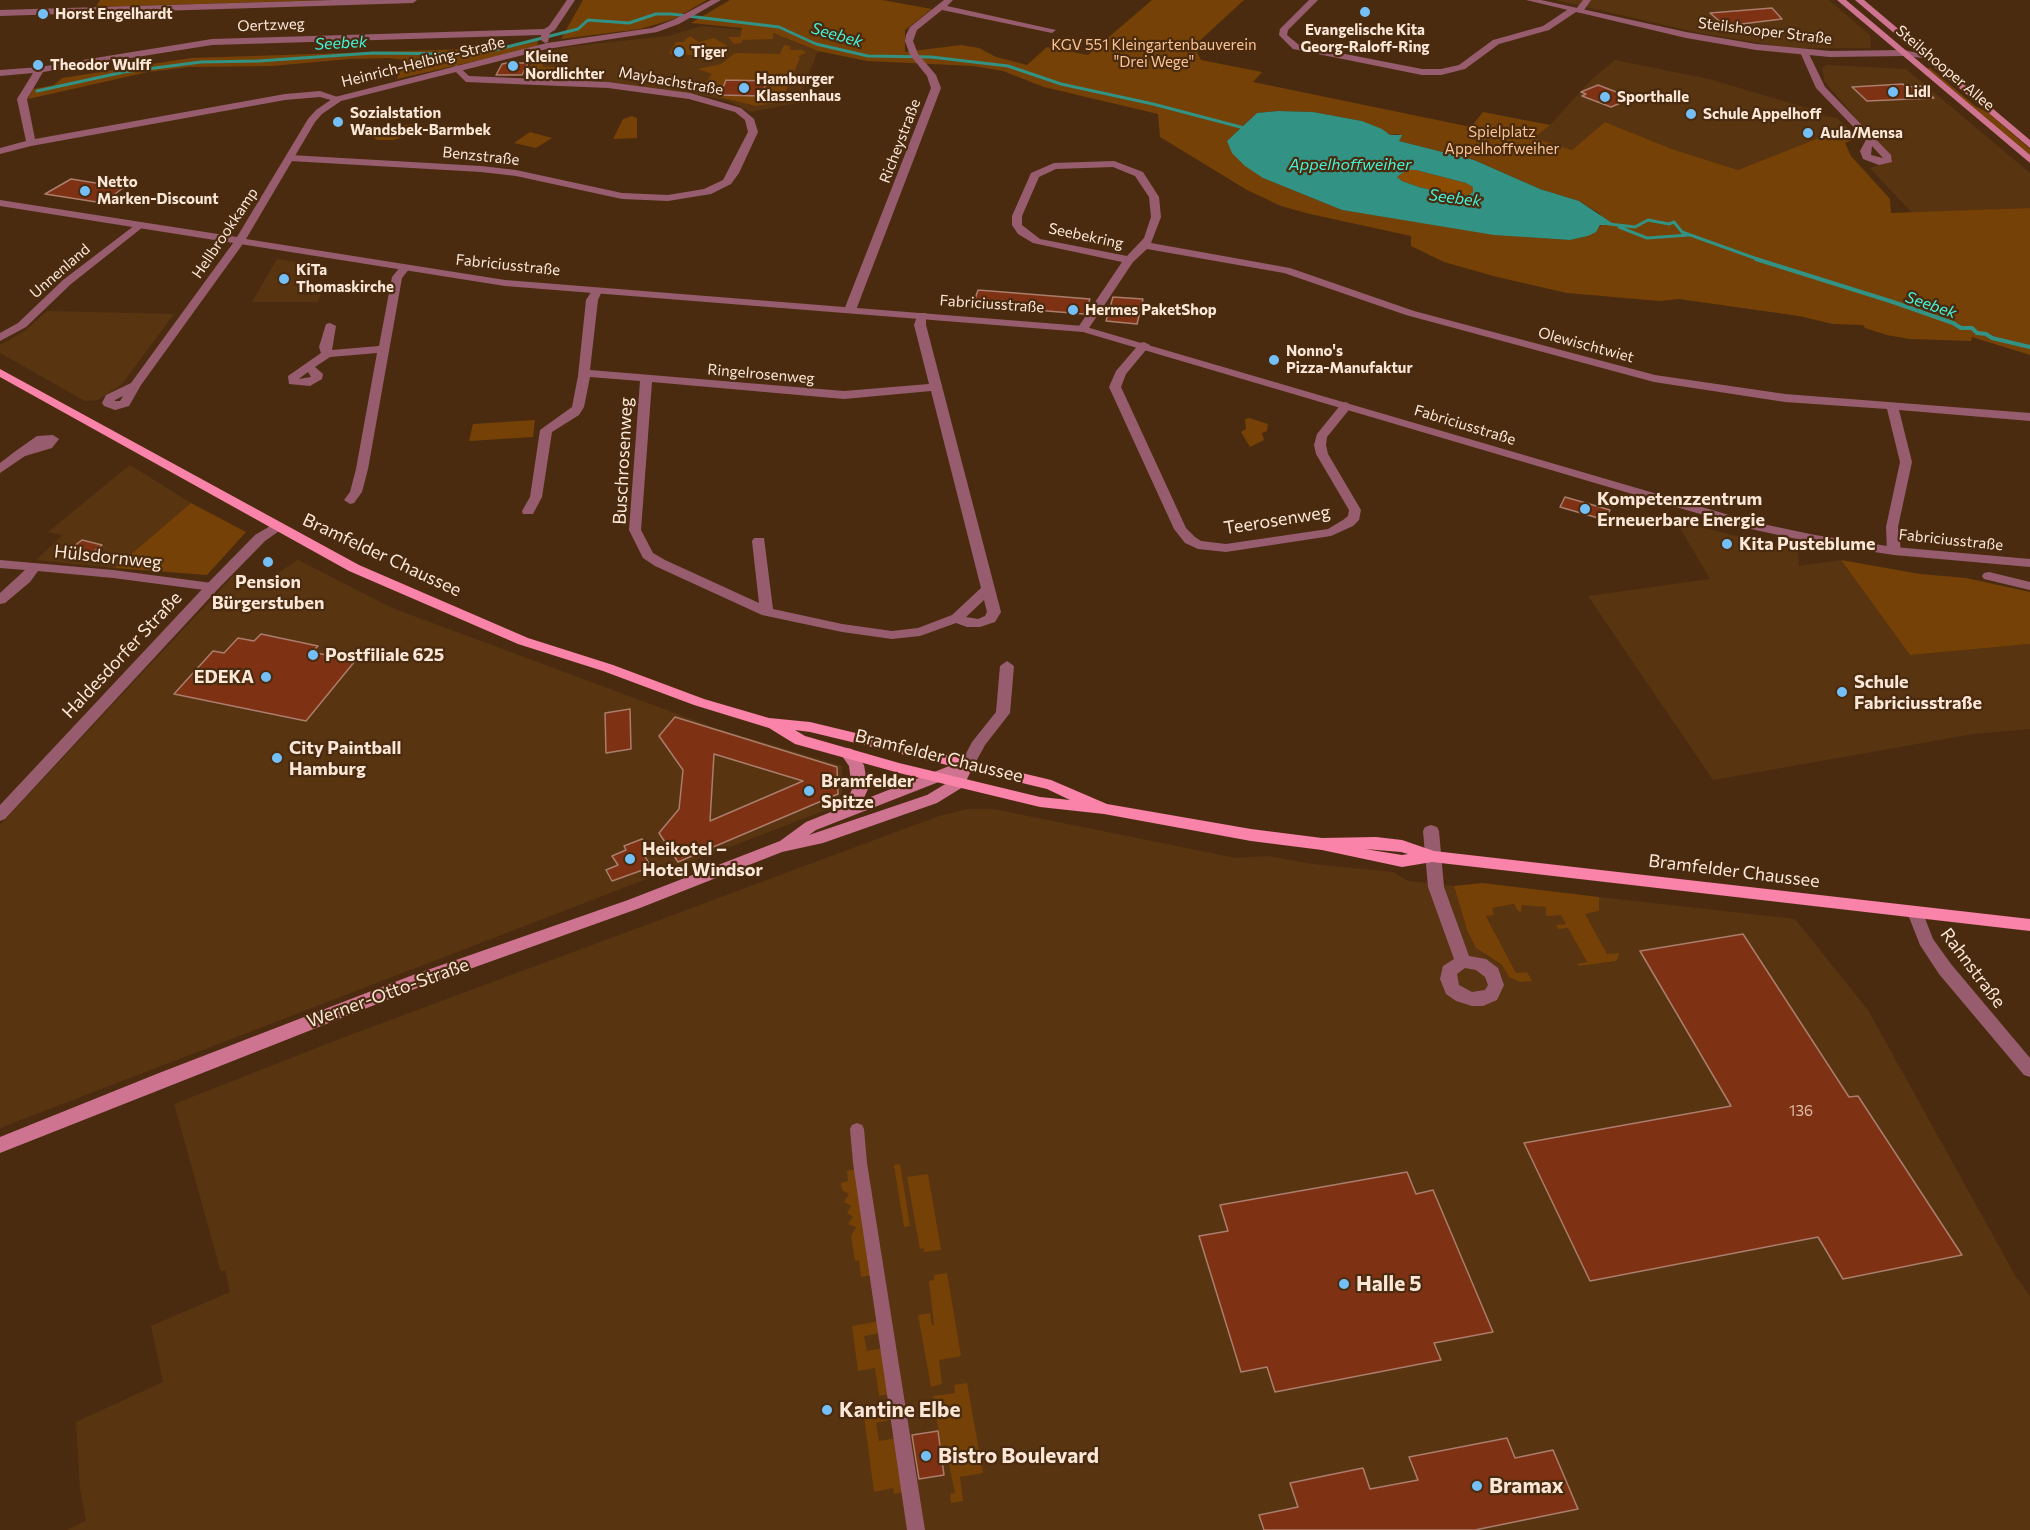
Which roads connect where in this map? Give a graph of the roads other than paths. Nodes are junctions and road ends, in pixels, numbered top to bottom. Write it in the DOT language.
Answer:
graph roads {
  1 [pos="413,0"];
  2 [pos="571,0"];
  3 [pos="717,0"];
  4 [pos="949,0"];
  5 [pos="1314,0"];
  6 [pos="1530,0"];
  7 [pos="1587,0"];
  8 [pos="1841,0"];
  9 [pos="1859,0"];
  10 [pos="940,7"];
  11 [pos="1576,11"];
  12 [pos="0,13"];
  13 [pos="1052,30"];
  14 [pos="545,39"];
  15 [pos="1923,55"];
  16 [pos="1806,56"];
  17 [pos="1908,56"];
  18 [pos="457,68"];
  19 [pos="40,70"];
  20 [pos="0,73"];
  21 [pos="338,99"];
  22 [pos="1870,140"];
  23 [pos="31,143"];
  24 [pos="2030,145"];
  25 [pos="0,151"];
  26 [pos="290,158"];
  27 [pos="2030,160"];
  28 [pos="668,198"];
  29 [pos="0,203"];
  30 [pos="139,225"];
  31 [pos="240,241"];
  32 [pos="1145,245"];
  33 [pos="1129,260"];
  34 [pos="405,268"];
  35 [pos="597,291"];
  36 [pos="849,310"];
  37 [pos="922,315"];
  38 [pos="330,326"];
  39 [pos="1083,329"];
  40 [pos="0,338"];
  41 [pos="1144,345"];
  42 [pos="384,349"];
  43 [pos="327,354"];
  44 [pos="308,367"];
  45 [pos="0,372"];
  46 [pos="584,373"];
  47 [pos="646,380"];
  48 [pos="135,385"];
  49 [pos="936,387"];
  50 [pos="1892,405"];
  51 [pos="1346,406"];
  52 [pos="2030,417"];
  53 [pos="21,453"];
  54 [pos="0,469"];
  55 [pos="350,500"];
  56 [pos="528,511"];
  57 [pos="277,526"];
  58 [pos="759,541"];
  59 [pos="1894,551"];
  60 [pos="2030,563"];
  61 [pos="0,564"];
  62 [pos="35,567"];
  63 [pos="1989,576"];
  64 [pos="2030,586"];
  65 [pos="212,587"];
  66 [pos="988,589"];
  67 [pos="0,600"];
  68 [pos="767,612"];
  69 [pos="957,618"];
  70 [pos="1007,666"];
  71 [pos="770,723"];
  72 [pos="847,753"];
  73 [pos="967,765"];
  74 [pos="933,776"];
  75 [pos="958,783"];
  76 [pos="1104,809"];
  77 [pos="846,812"];
  78 [pos="0,815"];
  79 [pos="1431,831"];
  80 [pos="779,847"];
  81 [pos="1433,857"];
  82 [pos="1915,912"];
  83 [pos="2030,925"];
  84 [pos="1462,962"];
  85 [pos="2030,1070"];
  86 [pos="857,1129"];
  87 [pos="0,1145"];
  88 [pos="916,1530"];
  1 -- 12 [label="street"];
  2 -- 14 [label="street"];
  3 -- 14 [label="street, Heinrich-Helbing-Straße"];
  4 -- 10 [label="street, Richeystraße"];
  5 -- 11 [label="street"];
  6 -- 11 [label="street, Steilshooper Straße"];
  7 -- 11 [label="street"];
  8 -- 17 [label="main road, Steilshooper Allee"];
  9 -- 15 [label="main road, Steilshooper Allee"];
  10 -- 13 [label="street"];
  10 -- 36 [label="street, Richeystraße"];
  11 -- 16 [label="street, Steilshooper Straße"];
  14 -- 18 [label="street, Heinrich-Helbing-Straße"];
  14 -- 19 [label="street, Oertzweg"];
  15 -- 17 [label="street, Steilshooper Straße"];
  15 -- 24 [label="main road, Steilshooper Allee"];
  16 -- 17 [label="street, Steilshooper Straße"];
  16 -- 22 [label="street"];
  17 -- 27 [label="main road, Steilshooper Allee"];
  18 -- 21 [label="street, Heinrich-Helbing-Straße"];
  18 -- 28 [label="street, Maybachstraße"];
  19 -- 20 [label="street, Oertzweg"];
  19 -- 23 [label="street"];
  21 -- 23 [label="street, Heinrich-Helbing-Straße"];
  21 -- 26 [label="street, Hellbrookkamp"];
  23 -- 25 [label="street, Heinrich-Helbing-Straße"];
  26 -- 28 [label="street, Benzstraße"];
  26 -- 31 [label="street, Hellbrookkamp"];
  29 -- 30 [label="street, Fabriciusstraße"];
  30 -- 31 [label="street, Fabriciusstraße"];
  30 -- 40 [label="street, Unnenland"];
  31 -- 34 [label="street, Fabriciusstraße"];
  31 -- 48 [label="street, Hellbrookkamp"];
  32 -- 33 [label="street, Seebekring"];
  32 -- 33 [label="street, Seebekring"];
  32 -- 50 [label="street, Olewischtwiet"];
  33 -- 39 [label="street, Seebekring"];
  34 -- 35 [label="street, Fabriciusstraße"];
  34 -- 42 [label="street"];
  35 -- 36 [label="street, Fabriciusstraße"];
  35 -- 46 [label="street"];
  36 -- 37 [label="street, Fabriciusstraße"];
  37 -- 39 [label="street, Fabriciusstraße"];
  37 -- 49 [label="street, Buschrosenweg"];
  38 -- 43 [label="street"];
  39 -- 41 [label="street, Fabriciusstraße"];
  41 -- 51 [label="street, Fabriciusstraße"];
  41 -- 51 [label="street, Teerosenweg"];
  42 -- 43 [label="street"];
  42 -- 55 [label="street"];
  43 -- 44 [label="street"];
  45 -- 57 [label="main road, Bramfelder Chaussee"];
  46 -- 47 [label="street, Ringelrosenweg"];
  46 -- 56 [label="street"];
  47 -- 49 [label="street, Ringelrosenweg"];
  47 -- 68 [label="street, Buschrosenweg"];
  49 -- 66 [label="street, Buschrosenweg"];
  50 -- 52 [label="street, Olewischtwiet"];
  50 -- 59 [label="street"];
  51 -- 59 [label="street, Fabriciusstraße"];
  53 -- 54 [label="street"];
  57 -- 65 [label="street, Haldesdorfer Straße"];
  57 -- 71 [label="main road, Bramfelder Chaussee"];
  58 -- 68 [label="street"];
  59 -- 60 [label="street, Fabriciusstraße"];
  61 -- 62 [label="street, Hülsdornweg"];
  62 -- 65 [label="street, Hülsdornweg"];
  62 -- 67 [label="street"];
  63 -- 64 [label="street, Fabriciusstraße"];
  65 -- 78 [label="street, Haldesdorfer Straße"];
  66 -- 69 [label="street, Buschrosenweg"];
  66 -- 69 [label="street, Buschrosenweg"];
  68 -- 69 [label="street, Buschrosenweg"];
  70 -- 73 [label="street"];
  71 -- 72 [label="main road, Bramfelder Chaussee"];
  71 -- 73 [label="main road, Bramfelder Chaussee"];
  72 -- 74 [label="main road, Bramfelder Chaussee"];
  72 -- 77 [label="main road"];
  73 -- 74 [label="main road, Werner-Otto-Straße"];
  73 -- 75 [label="main road"];
  73 -- 76 [label="main road, Bramfelder Chaussee"];
  74 -- 75 [label="main road, Bramfelder Chaussee"];
  74 -- 77 [label="main road, Werner-Otto-Straße"];
  75 -- 76 [label="main road, Bramfelder Chaussee"];
  75 -- 80 [label="main road, Werner-Otto-Straße"];
  76 -- 81 [label="main road, Bramfelder Chaussee"];
  77 -- 80 [label="main road, Werner-Otto-Straße"];
  79 -- 81 [label="street"];
  80 -- 87 [label="main road, Werner-Otto-Straße"];
  81 -- 82 [label="main road, Bramfelder Chaussee"];
  81 -- 84 [label="street"];
  82 -- 83 [label="main road, Bramfelder Chaussee"];
  82 -- 85 [label="street, Rahnstraße"];
  86 -- 88 [label="street"];
}
